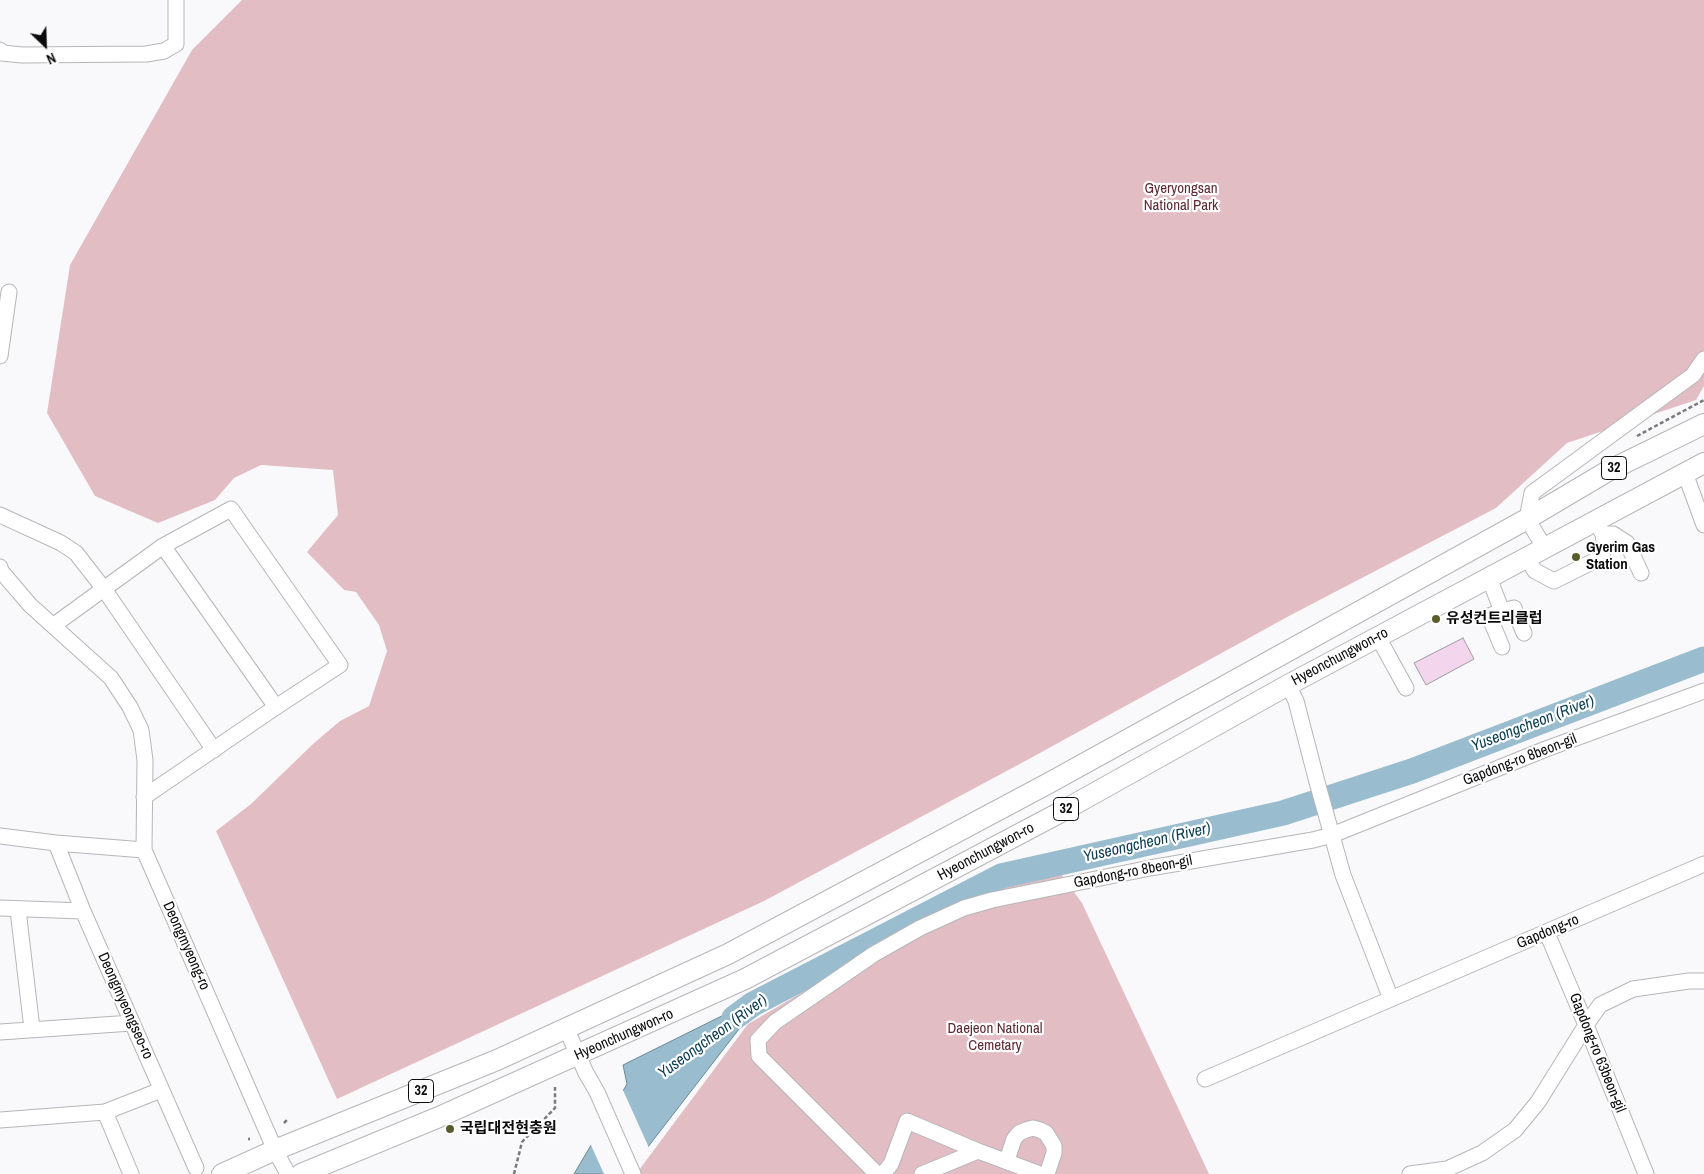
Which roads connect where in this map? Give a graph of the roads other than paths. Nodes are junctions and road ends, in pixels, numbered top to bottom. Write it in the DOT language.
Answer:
graph roads {
  1 [pos="176,0"];
  2 [pos="0,50"];
  3 [pos="9,292"];
  4 [pos="0,356"];
  5 [pos="1704,360"];
  6 [pos="1704,424"];
  7 [pos="1704,463"];
  8 [pos="1685,473"];
  9 [pos="0,515"];
  10 [pos="1527,519"];
  11 [pos="1704,525"];
  12 [pos="1599,527"];
  13 [pos="163,546"];
  14 [pos="1545,548"];
  15 [pos="1527,558"];
  16 [pos="0,567"];
  17 [pos="1641,573"];
  18 [pos="1488,578"];
  19 [pos="104,589"];
  20 [pos="1502,611"];
  21 [pos="54,625"];
  22 [pos="1524,633"];
  23 [pos="1378,637"];
  24 [pos="1502,647"];
  25 [pos="1288,685"];
  26 [pos="1406,688"];
  27 [pos="1704,691"];
  28 [pos="276,707"];
  29 [pos="214,750"];
  30 [pos="144,797"];
  31 [pos="1331,831"];
  32 [pos="0,836"];
  33 [pos="56,843"];
  34 [pos="144,850"];
  35 [pos="1704,864"];
  36 [pos="0,908"];
  37 [pos="18,910"];
  38 [pos="83,911"];
  39 [pos="1546,933"];
  40 [pos="1704,981"];
  41 [pos="1391,999"];
  42 [pos="132,1023"];
  43 [pos="1586,1025"];
  44 [pos="566,1028"];
  45 [pos="32,1029"];
  46 [pos="0,1032"];
  47 [pos="578,1056"];
  48 [pos="1205,1079"];
  49 [pos="162,1090"];
  50 [pos="105,1112"];
  51 [pos="0,1120"];
  52 [pos="275,1150"];
  53 [pos="978,1151"];
  54 [pos="1007,1160"];
  55 [pos="953,1167"];
  56 [pos="196,1168"];
  57 [pos="1448,1171"];
  58 [pos="131,1174"];
  59 [pos="222,1174"];
  60 [pos="288,1174"];
  61 [pos="301,1174"];
  62 [pos="632,1174"];
  63 [pos="877,1174"];
  64 [pos="882,1174"];
  65 [pos="922,1174"];
  66 [pos="1040,1174"];
  67 [pos="1047,1174"];
  68 [pos="1410,1174"];
  69 [pos="1646,1174"];
  1 -- 2 [label="street"];
  3 -- 4 [label="street"];
  5 -- 10 [label="street"];
  6 -- 10 [label="main road, Hyeonchungwon-ro / 32"];
  7 -- 8 [label="main road, Hyeonchungwon-ro / 32"];
  8 -- 11 [label="street"];
  8 -- 12 [label="main road, Hyeonchungwon-ro / 32"];
  9 -- 19 [label="street"];
  10 -- 14 [label="street"];
  10 -- 44 [label="main road, Hyeonchungwon-ro / 32"];
  12 -- 14 [label="main road, Hyeonchungwon-ro / 32"];
  12 -- 15 [label="street"];
  12 -- 17 [label="street"];
  13 -- 19 [label="street"];
  13 -- 28 [label="street"];
  13 -- 28 [label="street"];
  14 -- 15 [label="main road, Hyeonchungwon-ro / 32"];
  15 -- 18 [label="main road, Hyeonchungwon-ro / 32"];
  16 -- 21 [label="street"];
  18 -- 20 [label="street"];
  18 -- 23 [label="main road, Hyeonchungwon-ro / 32"];
  19 -- 21 [label="street"];
  19 -- 29 [label="street"];
  20 -- 22 [label="street"];
  20 -- 24 [label="street"];
  21 -- 30 [label="street"];
  23 -- 25 [label="main road, Hyeonchungwon-ro / 32"];
  23 -- 26 [label="street"];
  25 -- 31 [label="street"];
  25 -- 47 [label="main road, Hyeonchungwon-ro / 32"];
  27 -- 31 [label="street, Gapdong-ro 8beon-gil"];
  28 -- 29 [label="street"];
  29 -- 30 [label="street"];
  30 -- 34 [label="street"];
  31 -- 41 [label="street"];
  31 -- 63 [label="street, Gapdong-ro 8beon-gil"];
  32 -- 33 [label="street"];
  33 -- 34 [label="street"];
  33 -- 38 [label="street, Deongmyeongseo-ro"];
  34 -- 52 [label="street, Deongmyeong-ro"];
  35 -- 39 [label="street, Gapdong-ro"];
  36 -- 37 [label="street"];
  37 -- 38 [label="street"];
  37 -- 45 [label="street"];
  38 -- 42 [label="street, Deongmyeongseo-ro"];
  39 -- 41 [label="street, Gapdong-ro"];
  39 -- 43 [label="street, Gapdong-ro 63beon-gil"];
  40 -- 43 [label="street"];
  41 -- 48 [label="street, Gapdong-ro"];
  42 -- 45 [label="street"];
  42 -- 49 [label="street, Deongmyeongseo-ro"];
  43 -- 57 [label="street"];
  43 -- 69 [label="street, Gapdong-ro 63beon-gil"];
  44 -- 47 [label="street"];
  44 -- 52 [label="main road, Hyeonchungwon-ro / 32"];
  45 -- 46 [label="street"];
  47 -- 61 [label="main road, Hyeonchungwon-ro / 32"];
  47 -- 62 [label="street"];
  49 -- 50 [label="street"];
  49 -- 56 [label="street, Deongmyeongseo-ro"];
  50 -- 51 [label="street"];
  50 -- 58 [label="street"];
  52 -- 59 [label="main road, Hyeonchungwon-ro / 32"];
  52 -- 60 [label="street, Deongmyeong-ro"];
  53 -- 54 [label="street"];
  53 -- 55 [label="street"];
  53 -- 64 [label="street"];
  54 -- 66 [label="street"];
  54 -- 67 [label="street"];
  55 -- 65 [label="street"];
  57 -- 68 [label="street"];
}
